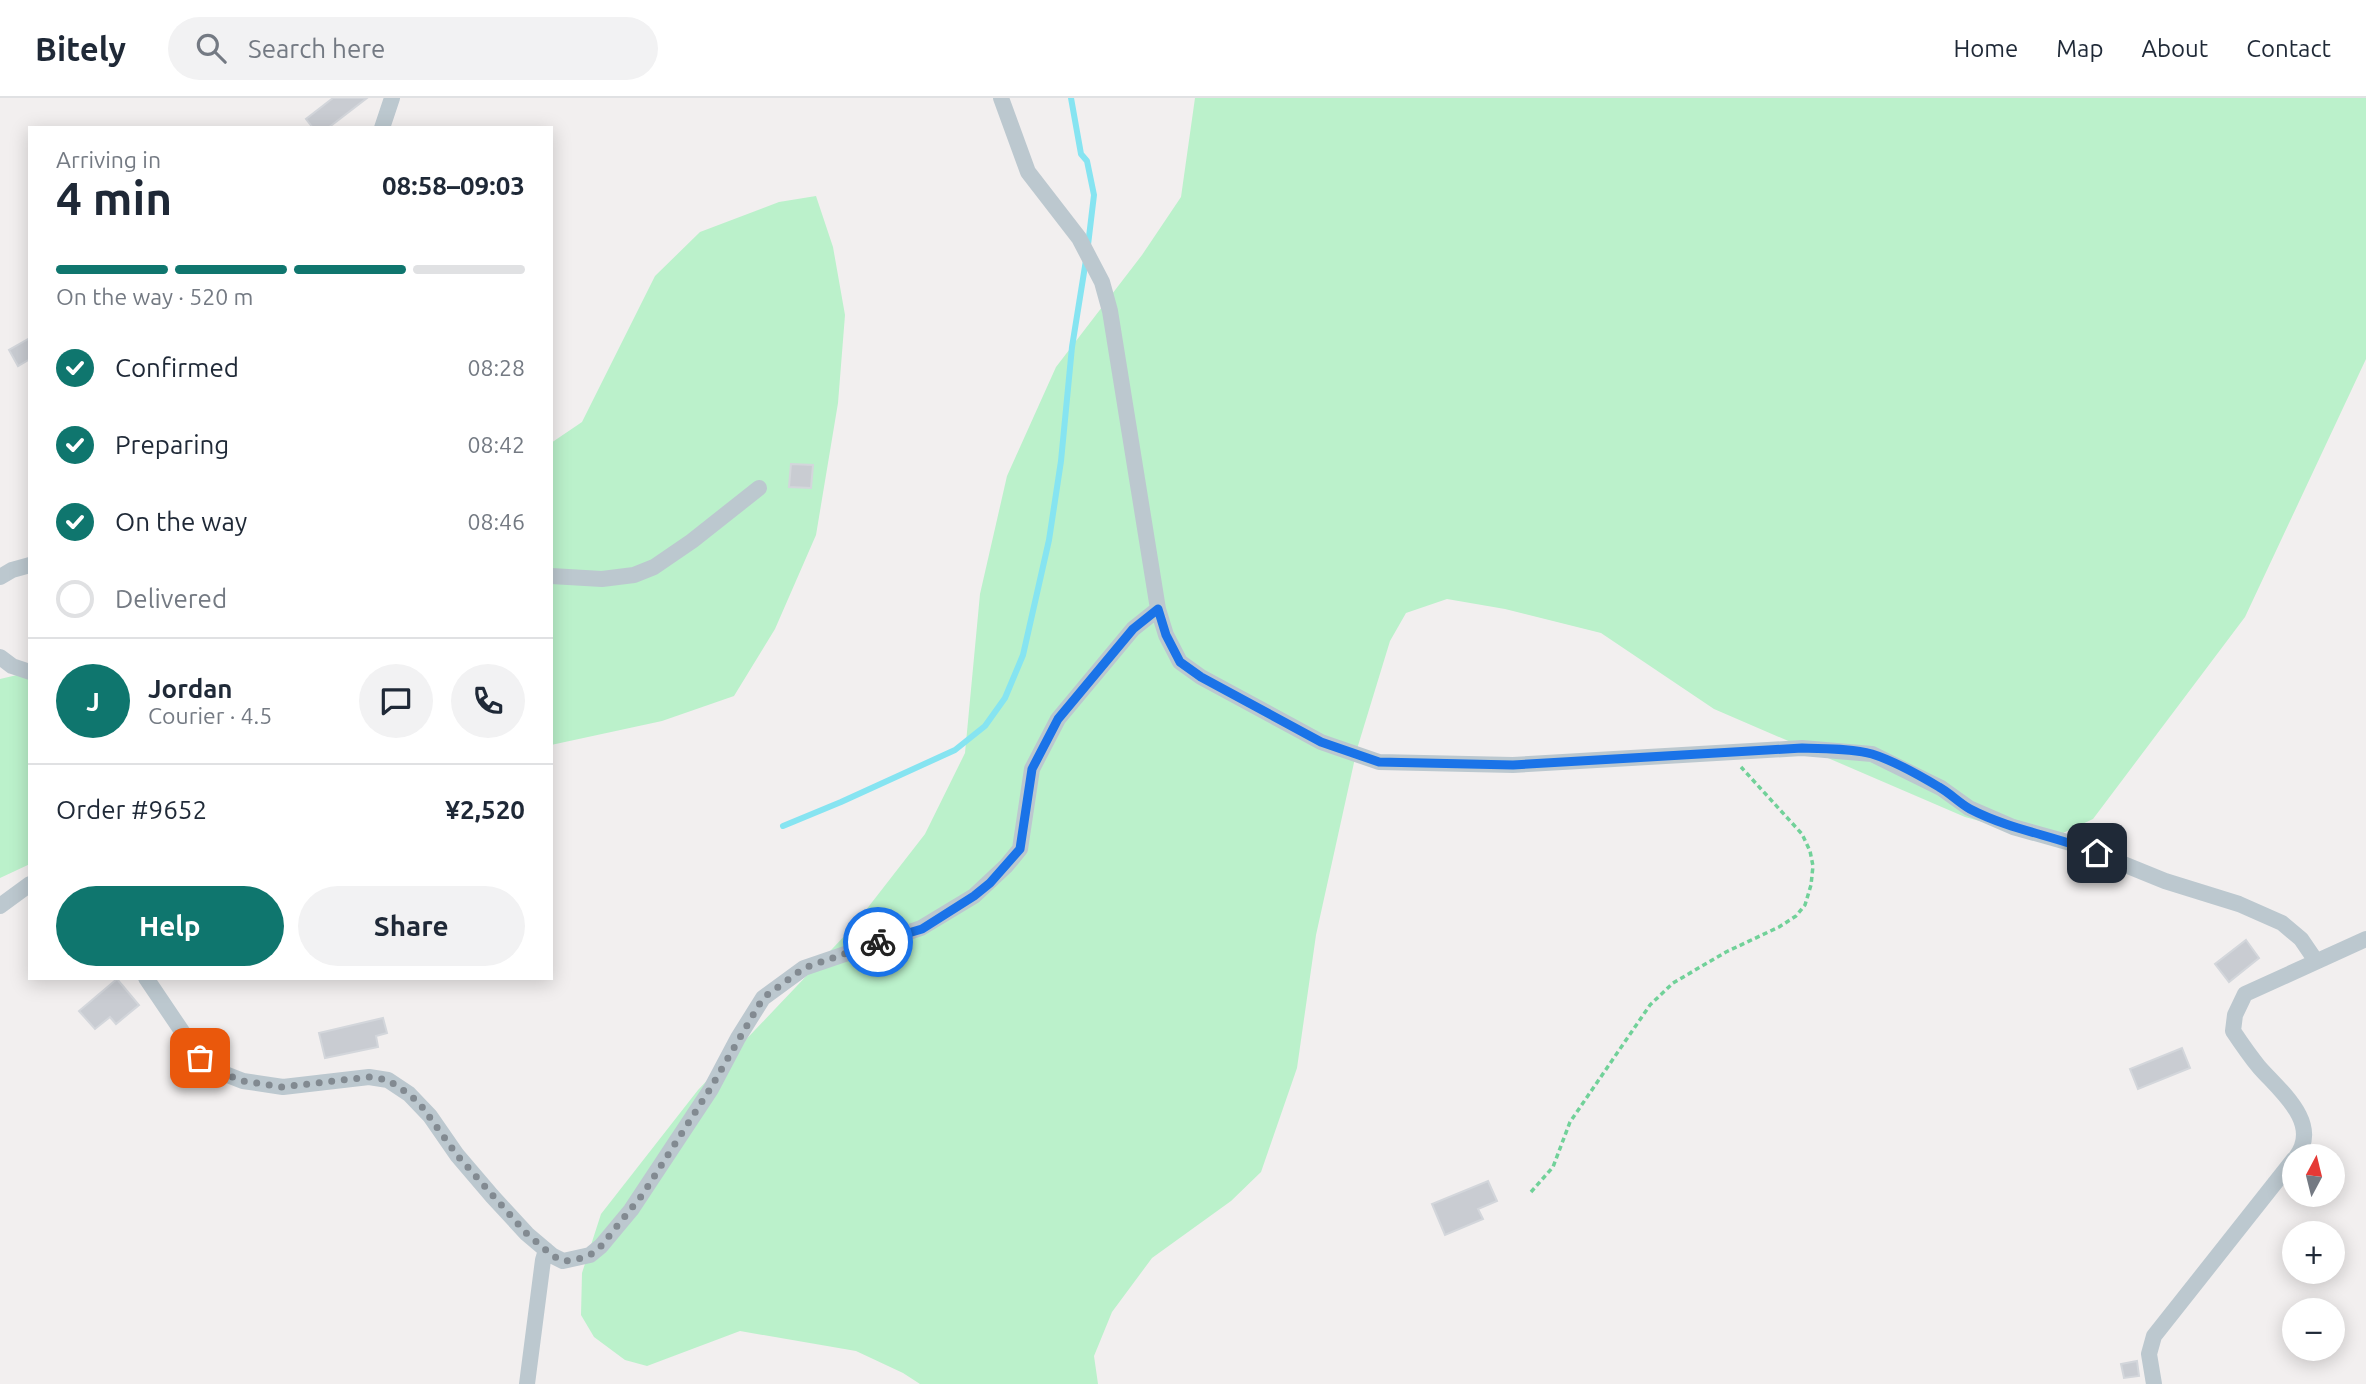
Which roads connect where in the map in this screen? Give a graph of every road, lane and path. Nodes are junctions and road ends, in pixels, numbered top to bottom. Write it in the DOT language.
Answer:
graph roads {
  1 [pos="392,98"];
  2 [pos="1001,98"];
  3 [pos="383,126"];
  4 [pos="759,488"];
  5 [pos="28,566"];
  6 [pos="553,576"];
  7 [pos="0,577"];
  8 [pos="1158,609"];
  9 [pos="0,657"];
  10 [pos="28,671"];
  11 [pos="1728,753"];
  12 [pos="28,885"];
  13 [pos="0,906"];
  14 [pos="2366,939"];
  15 [pos="2316,961"];
  16 [pos="147,980"];
  17 [pos="2302,1144"];
  18 [pos="2282,1174"];
  19 [pos="1531,1192"];
  20 [pos="547,1250"];
  21 [pos="527,1384"];
  22 [pos="2154,1384"];
  1 -- 3 [label="street"];
  2 -- 8 [label="street"];
  4 -- 6 [label="street"];
  5 -- 7 [label="street"];
  8 -- 11 [label="street"];
  8 -- 20 [label="street"];
  9 -- 10 [label="street"];
  11 -- 15 [label="street"];
  11 -- 19 [label="path"];
  12 -- 13 [label="street"];
  14 -- 15 [label="street"];
  15 -- 17 [label="street"];
  16 -- 20 [label="street"];
  18 -- 22 [label="street"];
  20 -- 21 [label="street"];
}
